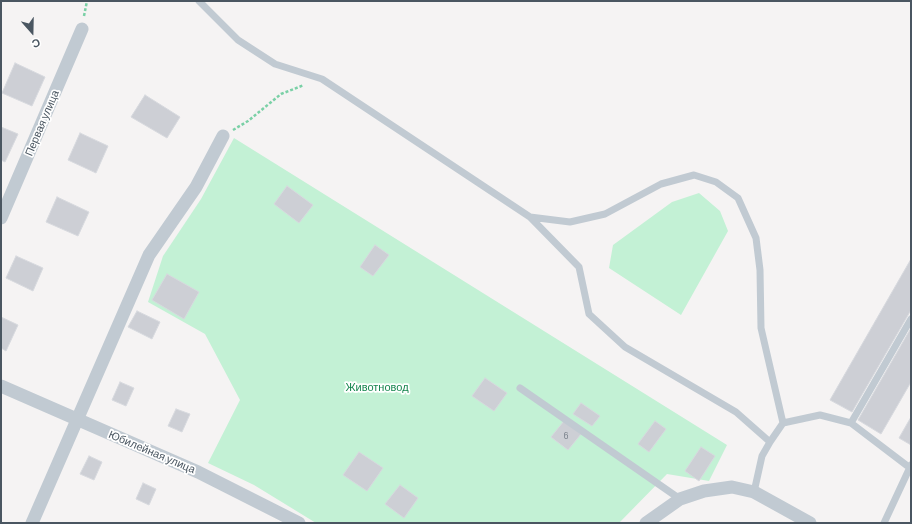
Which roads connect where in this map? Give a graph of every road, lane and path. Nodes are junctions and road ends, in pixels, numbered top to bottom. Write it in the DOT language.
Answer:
graph roads {
  1 [pos="199,1"];
  2 [pos="82,28"];
  3 [pos="322,78"];
  4 [pos="223,136"];
  5 [pos="530,217"];
  6 [pos="1,218"];
  7 [pos="911,319"];
  8 [pos="1,386"];
  9 [pos="520,388"];
  10 [pos="78,420"];
  11 [pos="783,423"];
  12 [pos="851,423"];
  13 [pos="770,442"];
  14 [pos="910,467"];
  15 [pos="754,492"];
  16 [pos="680,498"];
  17 [pos="32,523"];
  18 [pos="299,523"];
  19 [pos="646,523"];
  20 [pos="810,523"];
  21 [pos="884,523"];
  1 -- 3 [label="lane"];
  2 -- 6 [label="street, Первая улица"];
  3 -- 4 [label="path"];
  3 -- 5 [label="lane"];
  4 -- 10 [label="street"];
  5 -- 11 [label="lane"];
  5 -- 13 [label="lane"];
  7 -- 12 [label="lane"];
  8 -- 10 [label="street, Юбилейная улица"];
  9 -- 16 [label="lane"];
  10 -- 17 [label="street"];
  10 -- 18 [label="street, Юбилейная улица"];
  11 -- 12 [label="lane"];
  11 -- 13 [label="lane"];
  12 -- 14 [label="lane"];
  13 -- 15 [label="lane"];
  14 -- 21 [label="lane"];
  15 -- 16 [label="street"];
  15 -- 20 [label="street"];
  16 -- 19 [label="street"];
}
